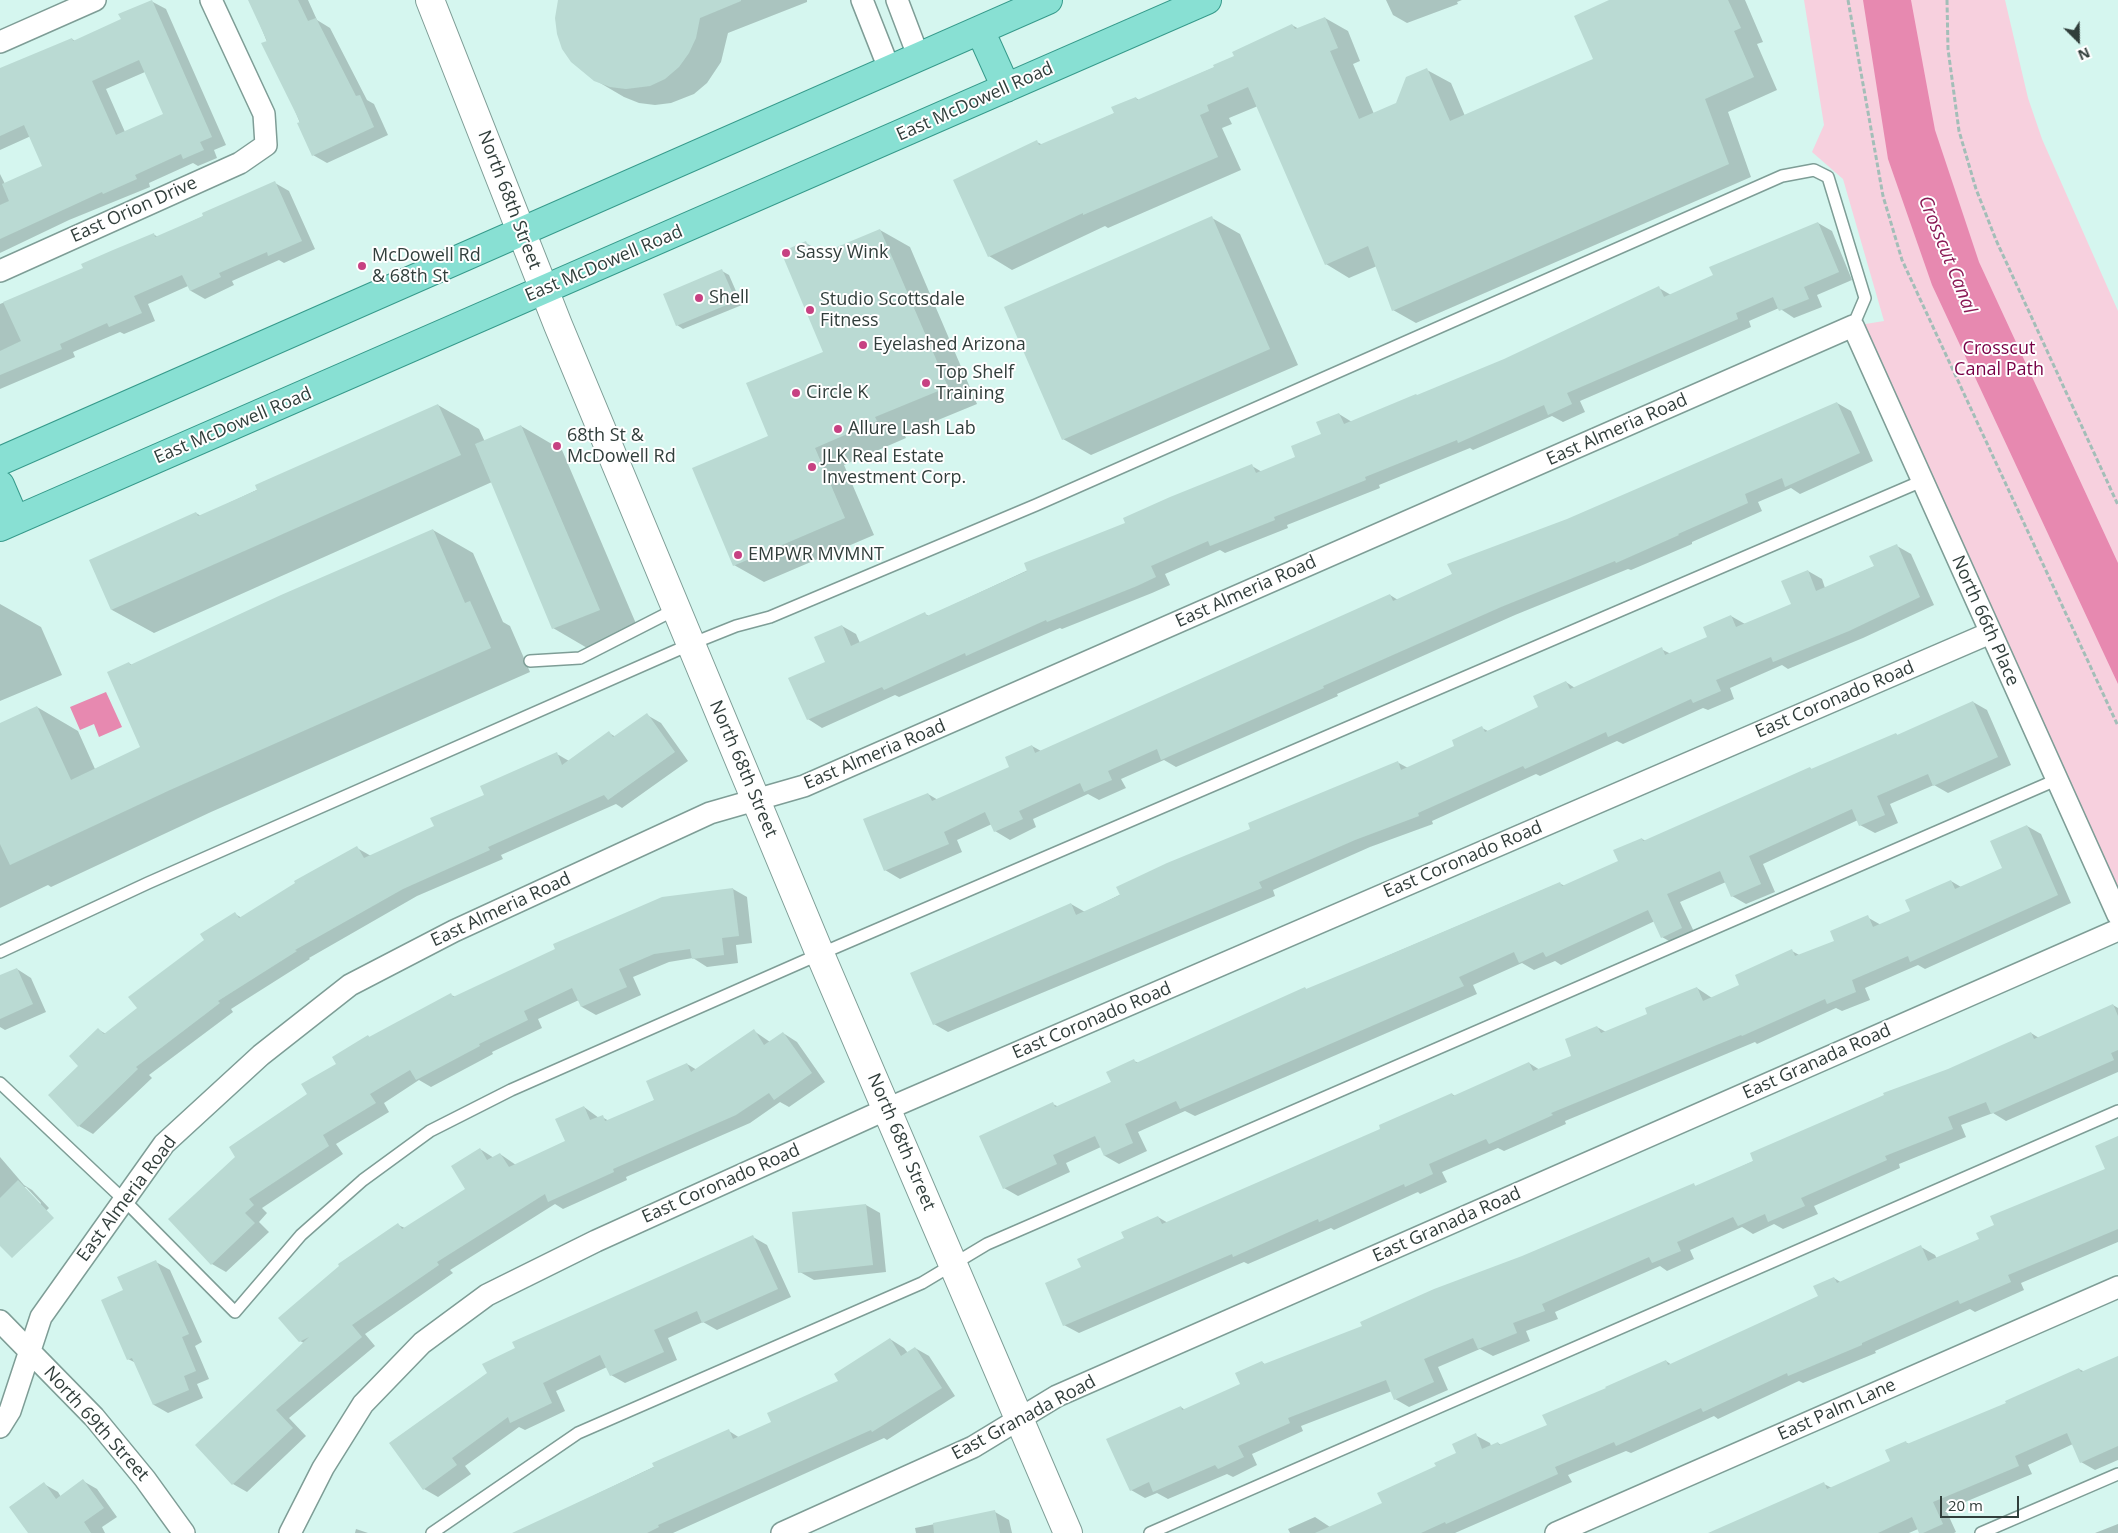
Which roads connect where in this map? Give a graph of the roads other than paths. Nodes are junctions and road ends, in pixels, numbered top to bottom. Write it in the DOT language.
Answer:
graph roads {
  1 [pos="95,0"];
  2 [pos="211,0"];
  3 [pos="430,0"];
  4 [pos="862,0"];
  5 [pos="897,0"];
  6 [pos="1048,0"];
  7 [pos="1207,0"];
  8 [pos="980,30"];
  9 [pos="0,42"];
  10 [pos="920,58"];
  11 [pos="890,71"];
  12 [pos="1006,88"];
  13 [pos="522,232"];
  14 [pos="0,270"];
  15 [pos="544,289"];
  16 [pos="1853,326"];
  17 [pos="0,461"];
  18 [pos="1922,481"];
  19 [pos="0,485"];
  20 [pos="8,524"];
  21 [pos="676,609"];
  22 [pos="1990,634"];
  23 [pos="691,644"];
  24 [pos="530,661"];
  25 [pos="2056,780"];
  26 [pos="756,800"];
  27 [pos="2118,915"];
  28 [pos="2118,930"];
  29 [pos="0,952"];
  30 [pos="820,954"];
  31 [pos="0,1083"];
  32 [pos="887,1109"];
  33 [pos="2118,1111"];
  34 [pos="124,1200"];
  35 [pos="954,1264"];
  36 [pos="2118,1287"];
  37 [pos="0,1321"];
  38 [pos="30,1352"];
  39 [pos="1020,1419"];
  40 [pos="0,1427"];
  41 [pos="2118,1474"];
  42 [pos="184,1533"];
  43 [pos="290,1533"];
  44 [pos="432,1533"];
  45 [pos="782,1533"];
  46 [pos="1068,1533"];
  47 [pos="1150,1533"];
  48 [pos="1556,1533"];
  49 [pos="1981,1533"];
  1 -- 9 [label="street"];
  2 -- 14 [label="street, East Orion Drive"];
  3 -- 13 [label="street, North 68th Street"];
  4 -- 11 [label="street"];
  5 -- 10 [label="street"];
  6 -- 8 [label="main road"];
  7 -- 12 [label="main road, East McDowell Road"];
  8 -- 10 [label="main road"];
  8 -- 12 [label="main road"];
  10 -- 11 [label="main road"];
  11 -- 13 [label="main road"];
  12 -- 15 [label="main road, East McDowell Road"];
  13 -- 15 [label="street, North 68th Street"];
  13 -- 17 [label="main road"];
  15 -- 20 [label="main road, East McDowell Road"];
  15 -- 21 [label="street, North 68th Street"];
  16 -- 18 [label="street, North 66th Place"];
  16 -- 23 [label="lane"];
  16 -- 26 [label="street, East Almeria Road"];
  18 -- 22 [label="street, North 66th Place"];
  18 -- 30 [label="lane"];
  19 -- 20 [label="main road"];
  21 -- 23 [label="street, North 68th Street"];
  21 -- 24 [label="lane"];
  22 -- 25 [label="street, North 66th Place"];
  22 -- 32 [label="street, East Coronado Road"];
  23 -- 26 [label="street, North 68th Street"];
  23 -- 29 [label="lane"];
  25 -- 27 [label="street, North 66th Place"];
  25 -- 35 [label="lane"];
  26 -- 30 [label="street, North 68th Street"];
  26 -- 34 [label="street, East Almeria Road"];
  28 -- 39 [label="street, East Granada Road"];
  30 -- 32 [label="street, North 68th Street"];
  30 -- 34 [label="lane"];
  31 -- 34 [label="lane"];
  32 -- 35 [label="street, North 68th Street"];
  32 -- 43 [label="street, East Coronado Road"];
  33 -- 47 [label="lane"];
  34 -- 38 [label="street, East Almeria Road"];
  35 -- 39 [label="street, North 68th Street"];
  35 -- 44 [label="lane"];
  36 -- 48 [label="street, East Palm Lane"];
  37 -- 38 [label="street, North 69th Street"];
  38 -- 40 [label="street"];
  38 -- 42 [label="street, North 69th Street"];
  39 -- 45 [label="street, East Granada Road"];
  39 -- 46 [label="street, North 68th Street"];
  41 -- 49 [label="lane"];
}
